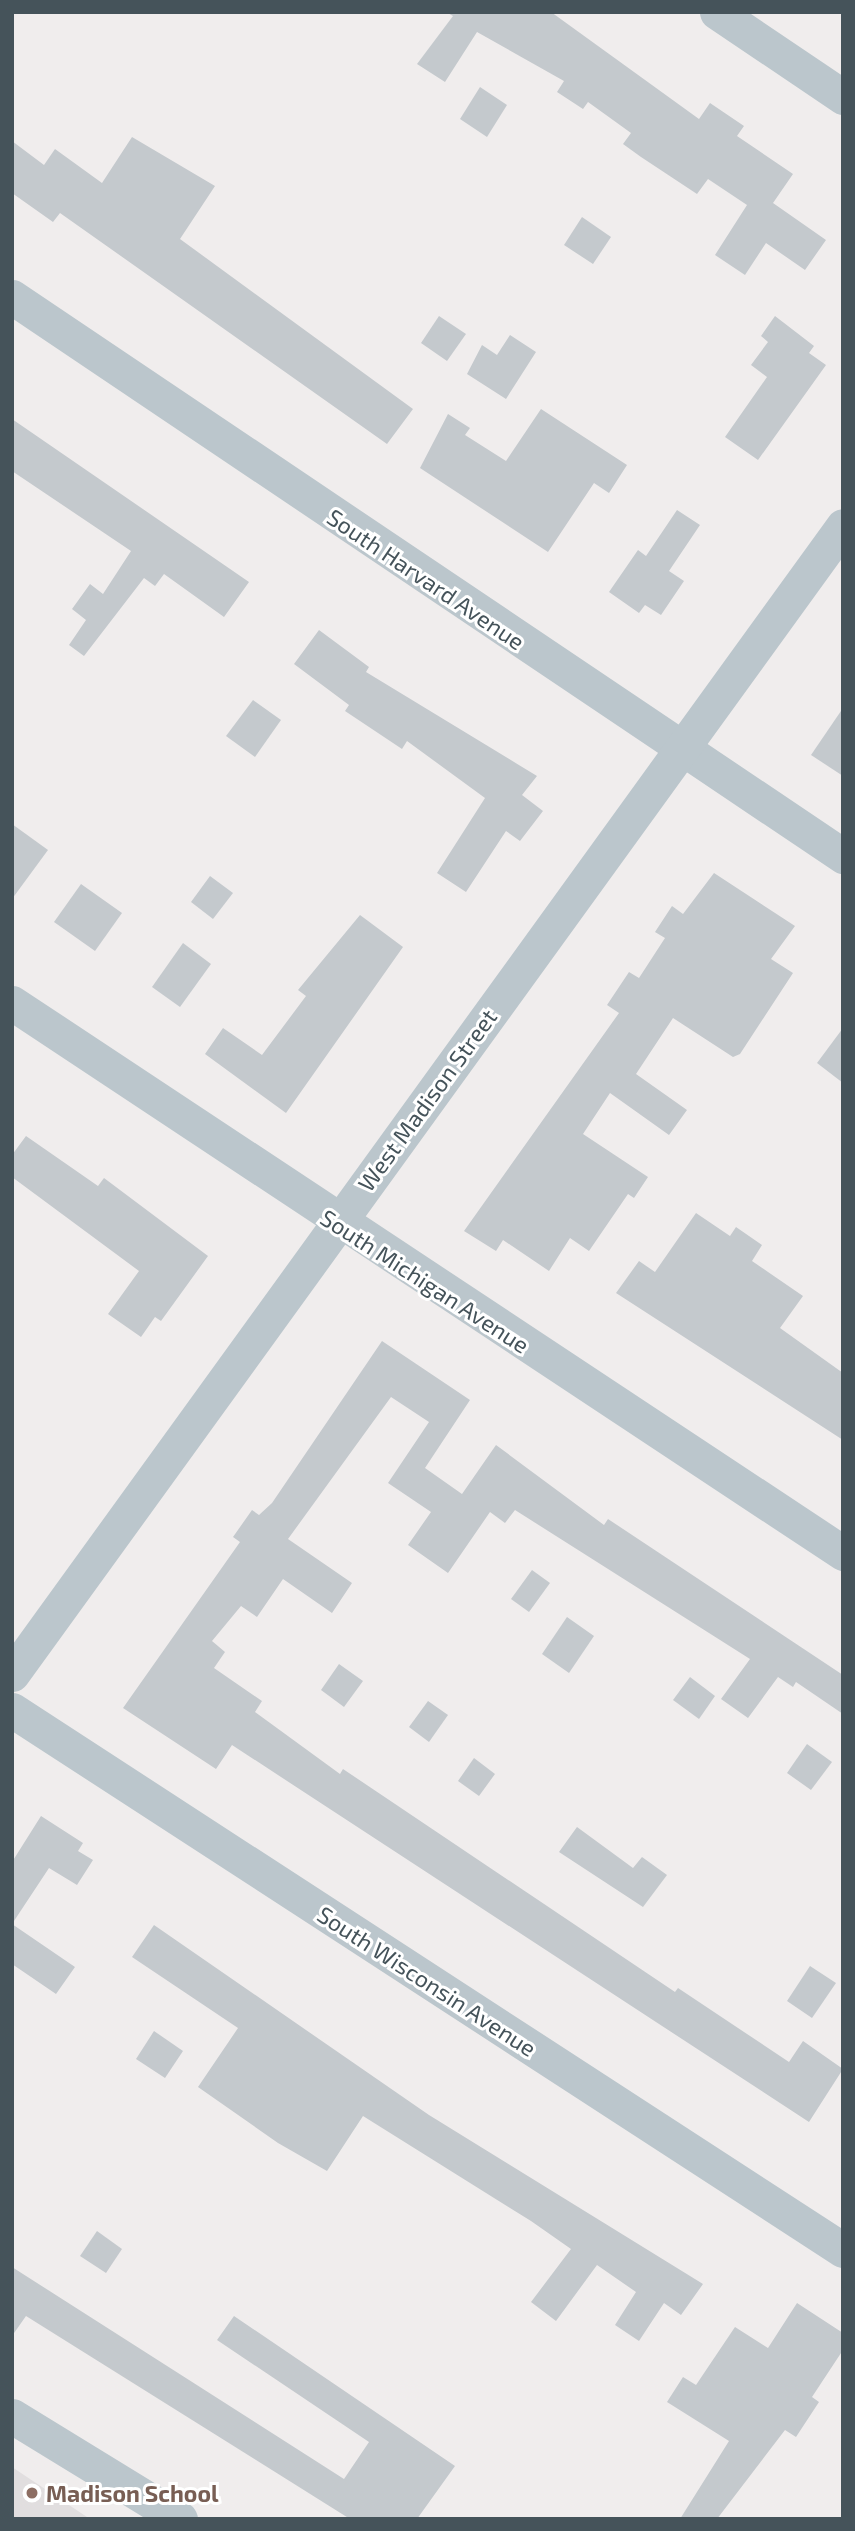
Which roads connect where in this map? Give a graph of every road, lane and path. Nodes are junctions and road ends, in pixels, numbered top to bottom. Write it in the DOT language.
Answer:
graph roads {
  1 [pos="716,12"];
  2 [pos="843,97"];
  3 [pos="12,297"];
  4 [pos="843,526"];
  5 [pos="681,750"];
  6 [pos="843,856"];
  7 [pos="12,1003"];
  8 [pos="338,1224"];
  9 [pos="843,1553"];
  10 [pos="12,1674"];
  11 [pos="12,1710"];
  12 [pos="843,2250"];
  13 [pos="12,2416"];
  14 [pos="180,2519"];
  1 -- 2 [label="street"];
  3 -- 5 [label="street, South Harvard Avenue"];
  4 -- 5 [label="street, West Madison Street"];
  5 -- 6 [label="street, South Harvard Avenue"];
  5 -- 8 [label="street, West Madison Street"];
  7 -- 8 [label="street, South Michigan Avenue"];
  8 -- 9 [label="street, South Michigan Avenue"];
  8 -- 10 [label="street, West Madison Street"];
  11 -- 12 [label="street, South Wisconsin Avenue"];
  13 -- 14 [label="street"];
}
